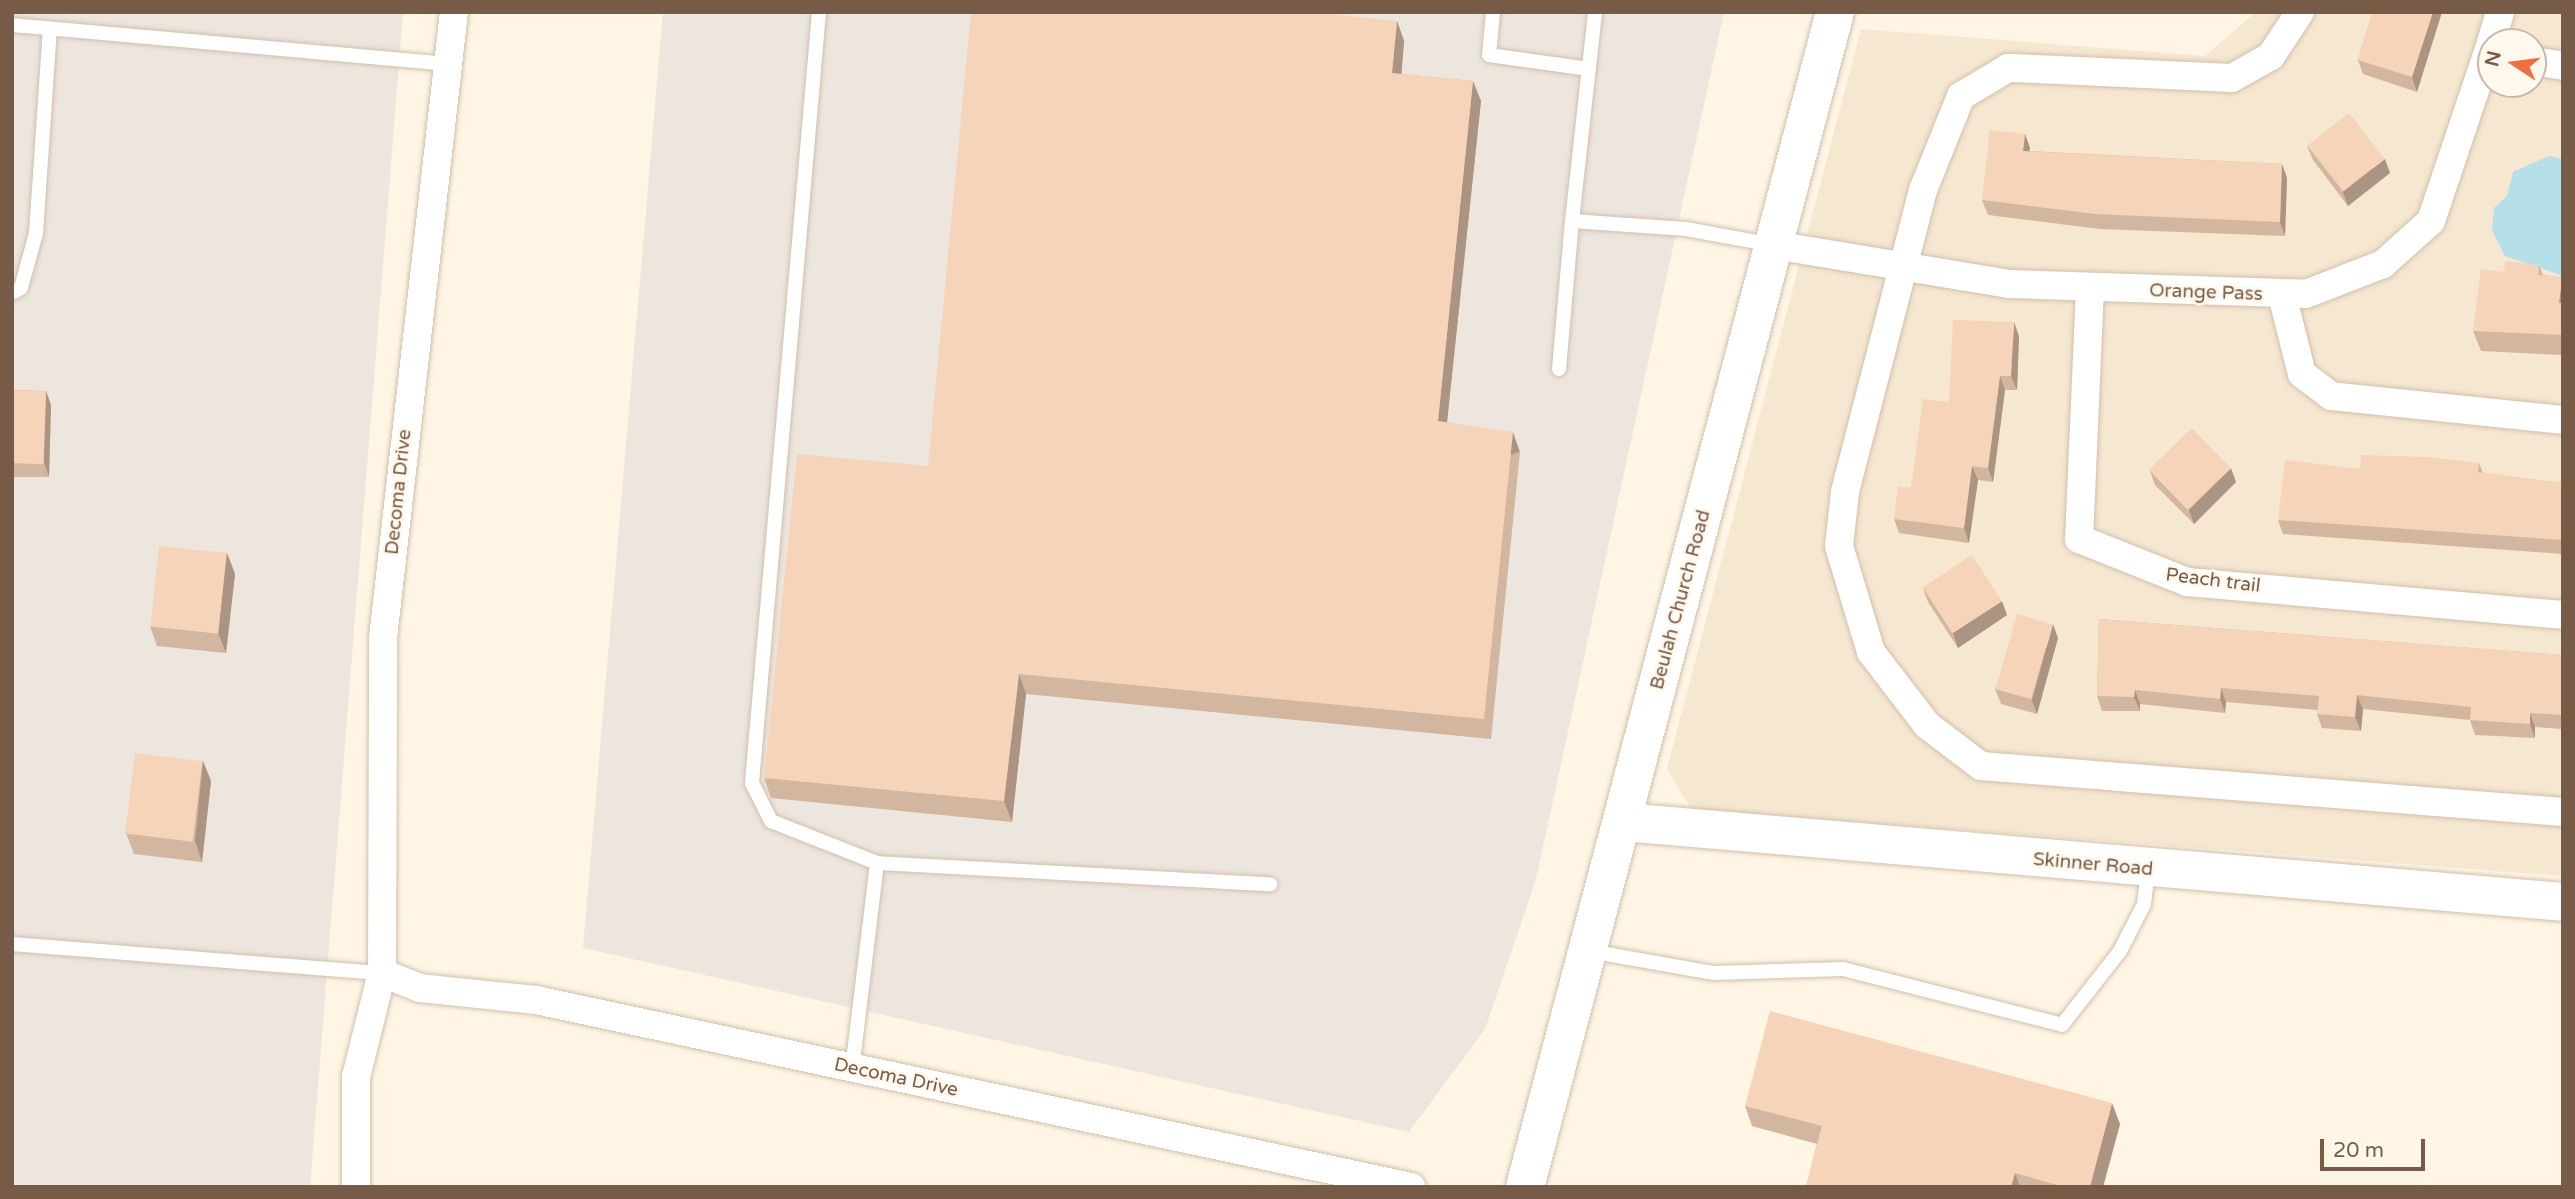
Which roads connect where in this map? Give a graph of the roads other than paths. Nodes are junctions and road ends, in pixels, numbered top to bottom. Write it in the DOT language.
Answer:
graph roads {
  1 [pos="454,12"];
  2 [pos="819,12"];
  3 [pos="1493,12"];
  4 [pos="1595,12"];
  5 [pos="1835,12"];
  6 [pos="2300,12"];
  7 [pos="12,25"];
  8 [pos="50,29"];
  9 [pos="447,64"];
  10 [pos="1589,69"];
  11 [pos="2477,86"];
  12 [pos="1572,220"];
  13 [pos="1774,245"];
  14 [pos="1905,267"];
  15 [pos="2090,288"];
  16 [pos="12,293"];
  17 [pos="2282,295"];
  18 [pos="1559,369"];
  19 [pos="2563,420"];
  20 [pos="2563,615"];
  21 [pos="2563,812"];
  22 [pos="1623,822"];
  23 [pos="877,863"];
  24 [pos="2148,870"];
  25 [pos="1270,884"];
  26 [pos="2563,902"];
  27 [pos="12,944"];
  28 [pos="1584,950"];
  29 [pos="382,973"];
  30 [pos="852,1069"];
  31 [pos="356,1187"];
  32 [pos="1411,1187"];
  33 [pos="1525,1187"];
  1 -- 9 [label="street, Decoma Drive"];
  2 -- 23 [label="lane"];
  3 -- 10 [label="lane"];
  4 -- 10 [label="lane"];
  5 -- 13 [label="street, Beulah Church Road"];
  6 -- 14 [label="street"];
  7 -- 8 [label="lane"];
  8 -- 9 [label="lane"];
  8 -- 16 [label="lane"];
  9 -- 29 [label="street, Decoma Drive"];
  10 -- 12 [label="lane"];
  11 -- 17 [label="street, Orange Pass"];
  12 -- 13 [label="lane"];
  12 -- 18 [label="lane"];
  13 -- 14 [label="street, Orange Pass"];
  13 -- 22 [label="street, Beulah Church Road"];
  14 -- 15 [label="street, Orange Pass"];
  14 -- 21 [label="street"];
  15 -- 17 [label="street, Orange Pass"];
  15 -- 20 [label="street, Peach trail"];
  17 -- 19 [label="street"];
  22 -- 24 [label="street, Skinner Road"];
  22 -- 28 [label="street, Beulah Church Road"];
  23 -- 25 [label="lane"];
  23 -- 30 [label="lane"];
  24 -- 26 [label="street, Skinner Road"];
  24 -- 28 [label="lane"];
  27 -- 29 [label="lane"];
  28 -- 33 [label="street, Beulah Church Road"];
  29 -- 30 [label="street, Decoma Drive"];
  29 -- 31 [label="street, Decoma Drive"];
  30 -- 32 [label="street, Decoma Drive"];
}
